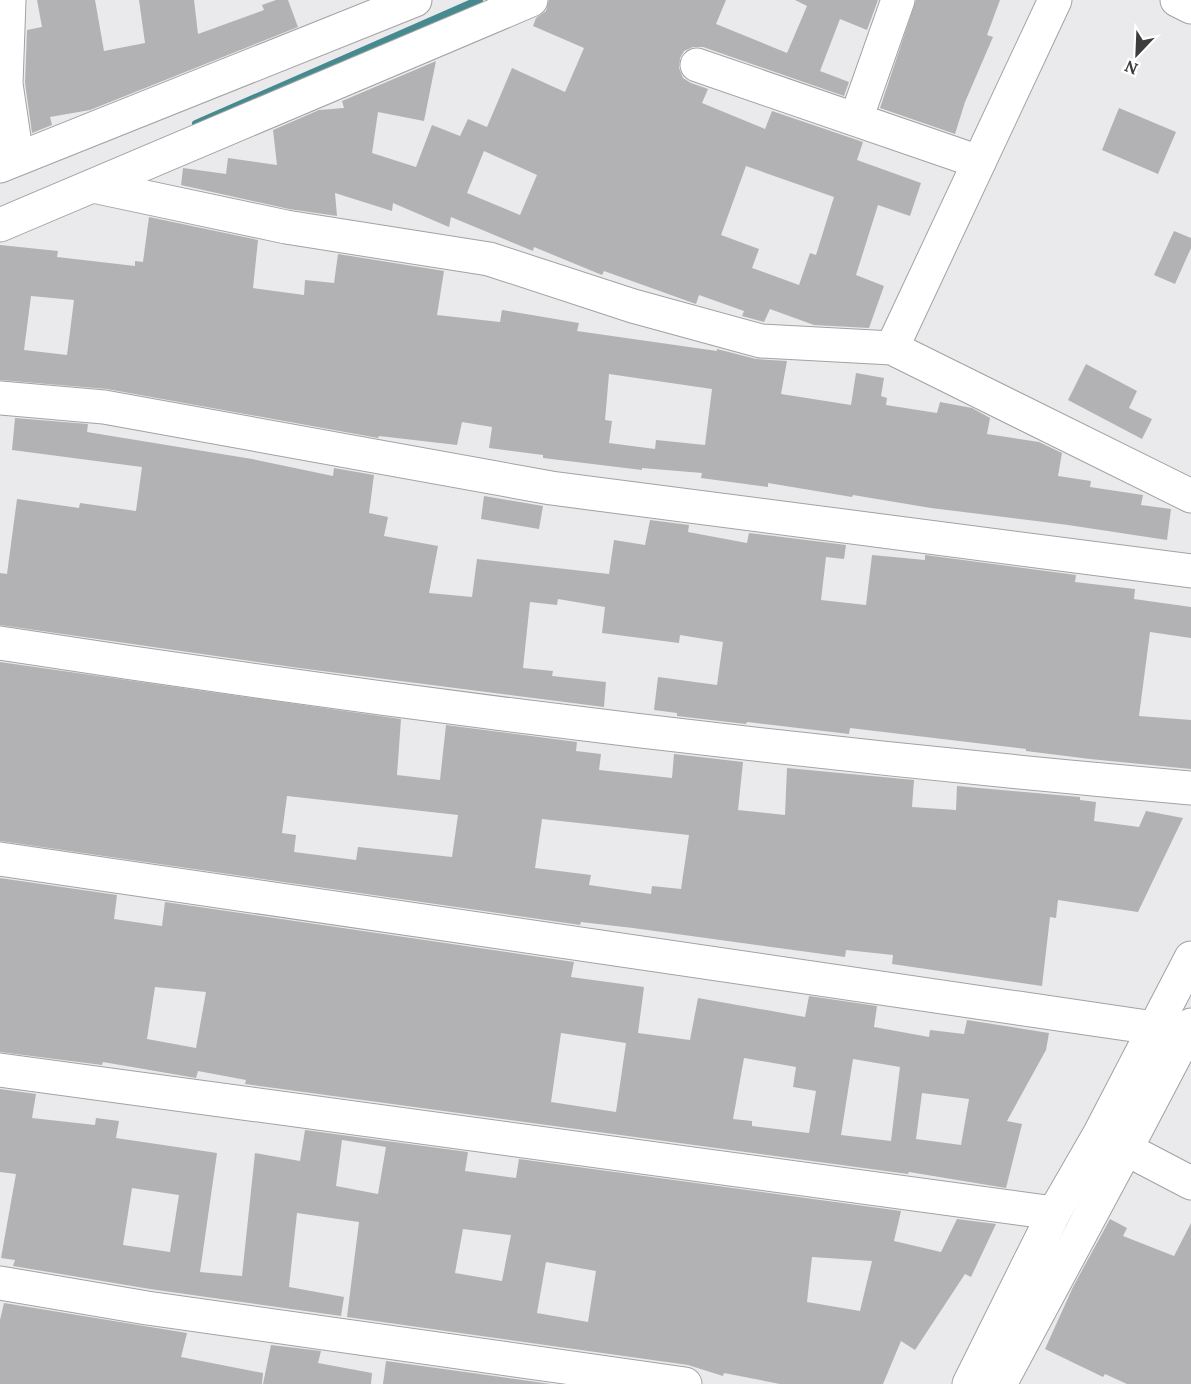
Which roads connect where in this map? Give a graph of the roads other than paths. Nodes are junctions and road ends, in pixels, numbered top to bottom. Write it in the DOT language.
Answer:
graph roads {
  1 [pos="9,0"];
  2 [pos="415,0"];
  3 [pos="531,0"];
  4 [pos="898,0"];
  5 [pos="1055,0"];
  6 [pos="1177,0"];
  7 [pos="1191,8"];
  8 [pos="697,65"];
  9 [pos="856,119"];
  10 [pos="8,162"];
  11 [pos="979,162"];
  12 [pos="93,186"];
  13 [pos="0,225"];
  14 [pos="892,348"];
  15 [pos="0,398"];
  16 [pos="1191,496"];
  17 [pos="1191,571"];
  18 [pos="0,643"];
  19 [pos="1191,788"];
  20 [pos="0,859"];
  21 [pos="1191,957"];
  22 [pos="1191,1024"];
  23 [pos="1154,1028"];
  24 [pos="0,1070"];
  25 [pos="1126,1149"];
  26 [pos="1191,1183"];
  27 [pos="1054,1213"];
  28 [pos="0,1283"];
  29 [pos="685,1384"];
  30 [pos="969,1384"];
  31 [pos="1000,1384"];
  1 -- 10 [label="street"];
  2 -- 10 [label="street"];
  3 -- 12 [label="street"];
  4 -- 9 [label="street"];
  5 -- 11 [label="street"];
  6 -- 7 [label="street"];
  8 -- 9 [label="street"];
  9 -- 11 [label="street"];
  11 -- 14 [label="street"];
  12 -- 13 [label="street"];
  12 -- 14 [label="street"];
  14 -- 16 [label="street"];
  15 -- 17 [label="street"];
  18 -- 19 [label="street"];
  20 -- 23 [label="street"];
  21 -- 23 [label="street"];
  22 -- 25 [label="street"];
  23 -- 27 [label="street"];
  24 -- 27 [label="street"];
  25 -- 26 [label="street"];
  25 -- 31 [label="street"];
  27 -- 30 [label="street"];
  28 -- 29 [label="street"];
}
